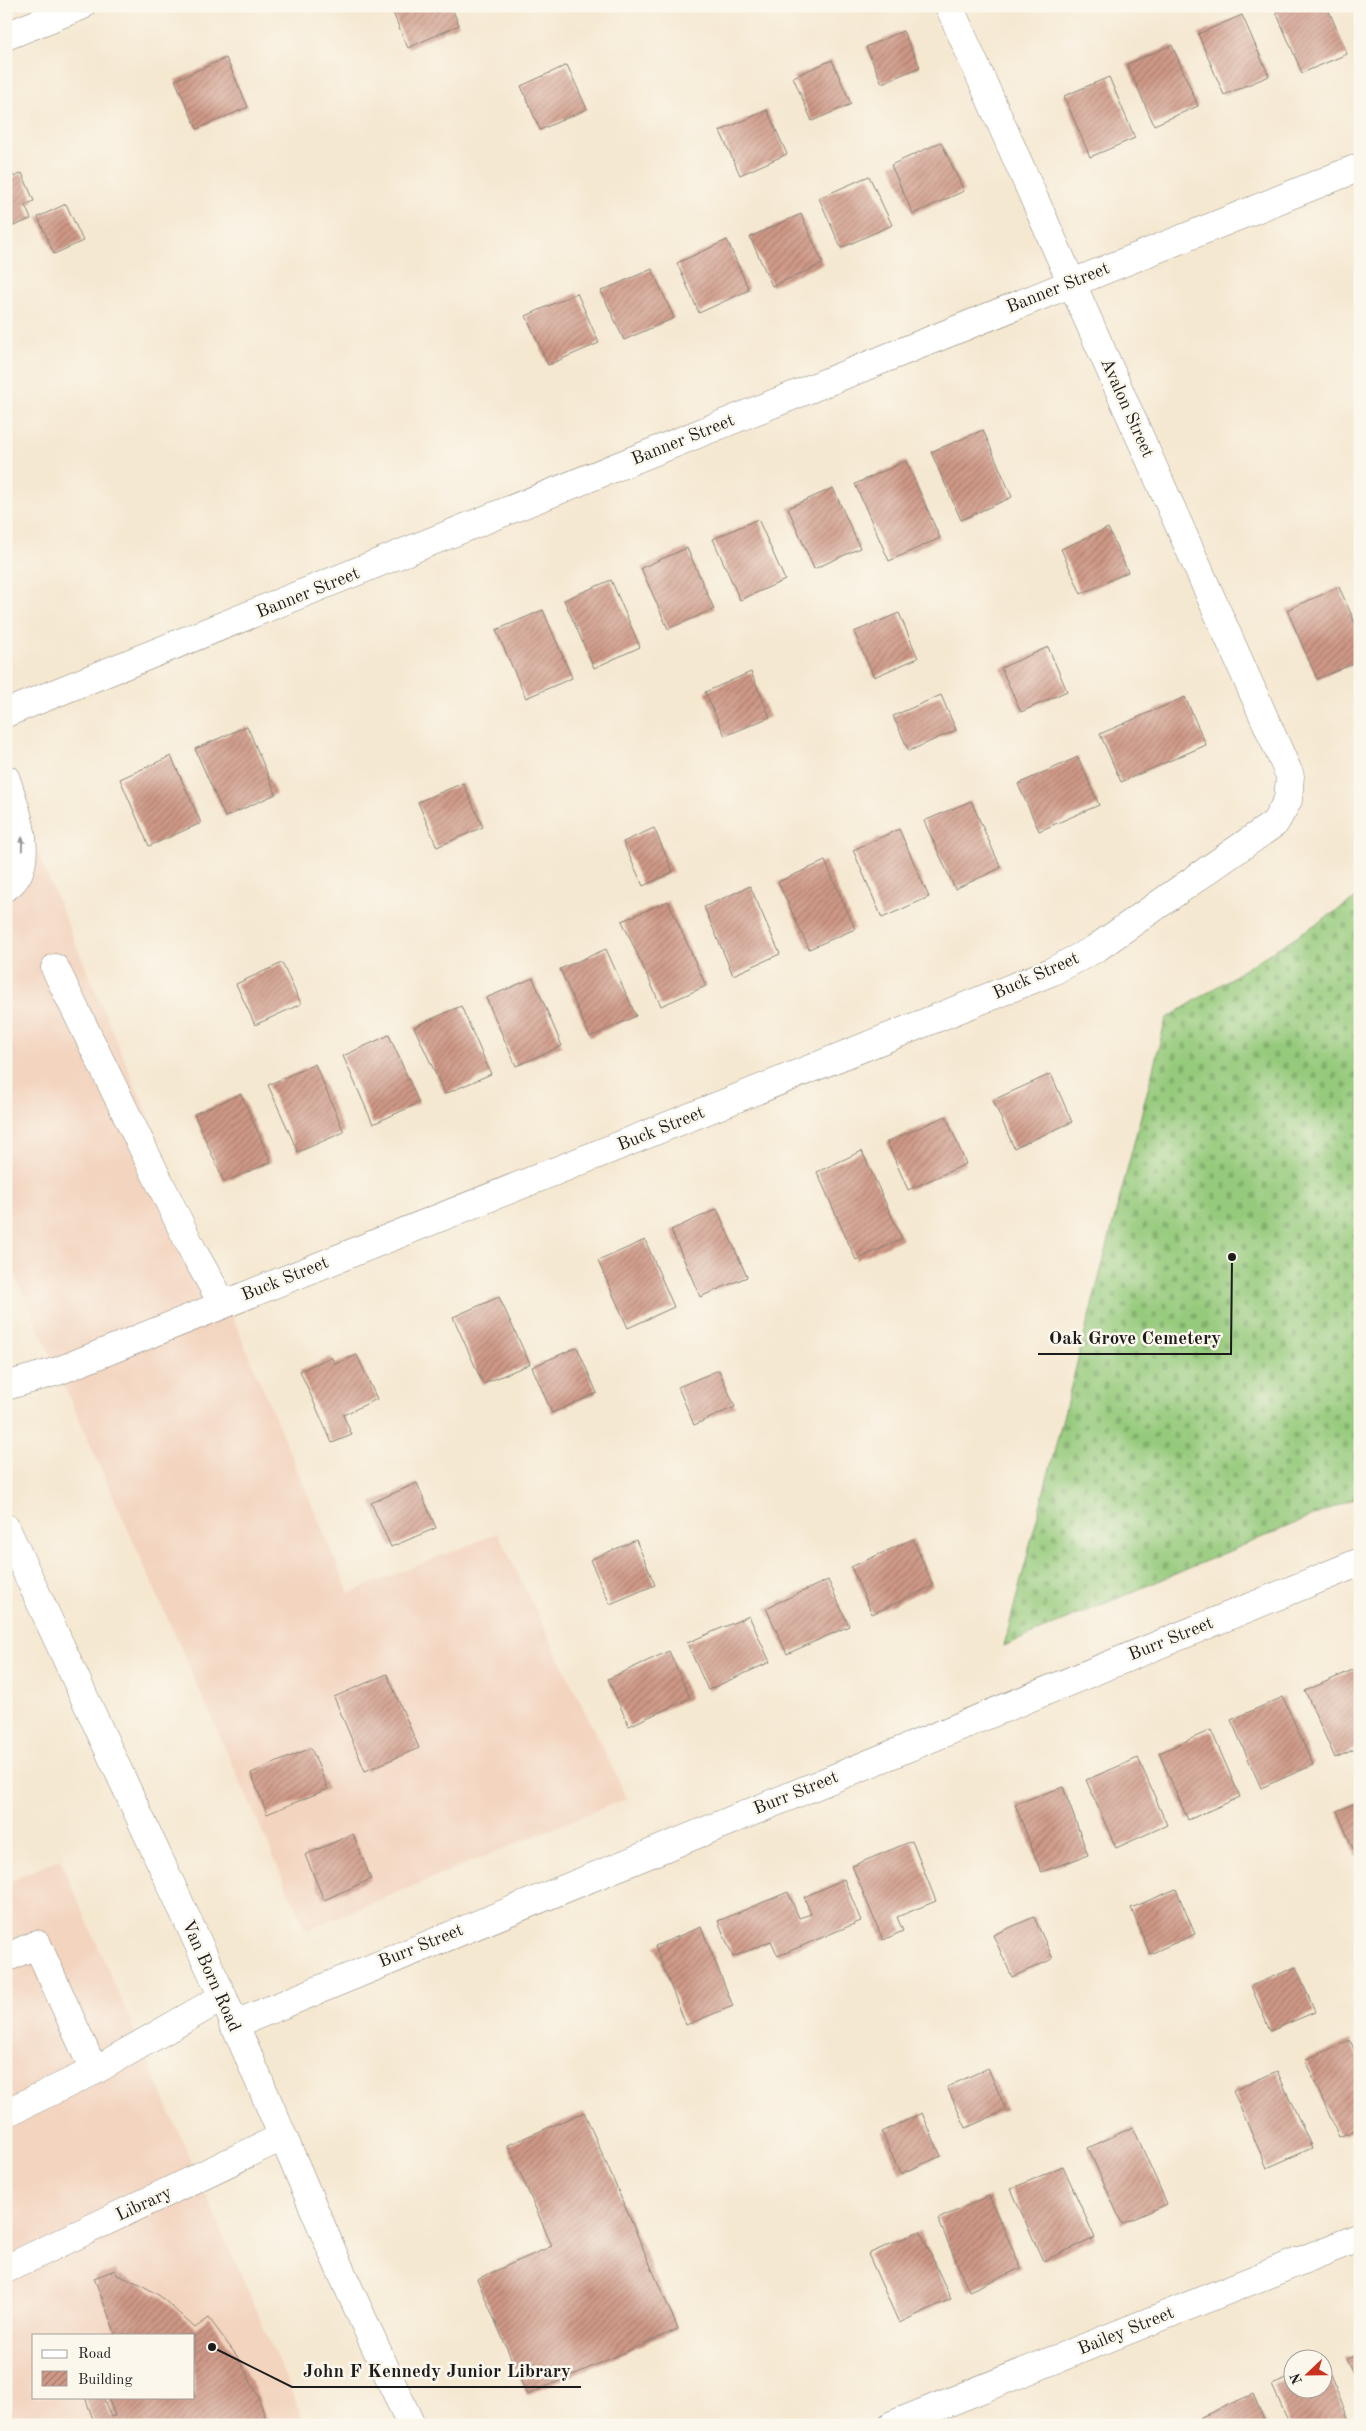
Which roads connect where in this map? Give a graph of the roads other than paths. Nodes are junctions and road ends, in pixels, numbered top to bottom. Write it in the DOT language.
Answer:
graph roads {
  1 [pos="81,6"];
  2 [pos="948,6"];
  3 [pos="6,36"];
  4 [pos="1360,167"];
  5 [pos="1072,283"];
  6 [pos="6,713"];
  7 [pos="6,779"];
  8 [pos="1282,812"];
  9 [pos="6,887"];
  10 [pos="55,968"];
  11 [pos="222,1304"];
  12 [pos="6,1386"];
  13 [pos="6,1528"];
  14 [pos="1360,1562"];
  15 [pos="6,1958"];
  16 [pos="223,1997"];
  17 [pos="233,2025"];
  18 [pos="94,2072"];
  19 [pos="6,2113"];
  20 [pos="282,2137"];
  21 [pos="1360,2237"];
  22 [pos="6,2269"];
  23 [pos="412,2425"];
  24 [pos="892,2425"];
  1 -- 3 [label="street"];
  2 -- 5 [label="street, Avalon Street"];
  4 -- 5 [label="street, Banner Street"];
  5 -- 6 [label="street, Banner Street"];
  5 -- 8 [label="street, Avalon Street"];
  9 -- 7 [label="street, one-way"];
  8 -- 11 [label="street, Buck Street"];
  10 -- 11 [label="street"];
  11 -- 12 [label="street, Buck Street"];
  13 -- 16 [label="street, Van Born Road"];
  14 -- 17 [label="street, Burr Street"];
  15 -- 18 [label="street"];
  16 -- 17 [label="street, Van Born Road"];
  16 -- 18 [label="street"];
  17 -- 20 [label="street, Van Born Road"];
  18 -- 19 [label="street"];
  20 -- 22 [label="street, Library"];
  20 -- 23 [label="street, Van Born Road"];
  21 -- 24 [label="street, Bailey Street"];
}
